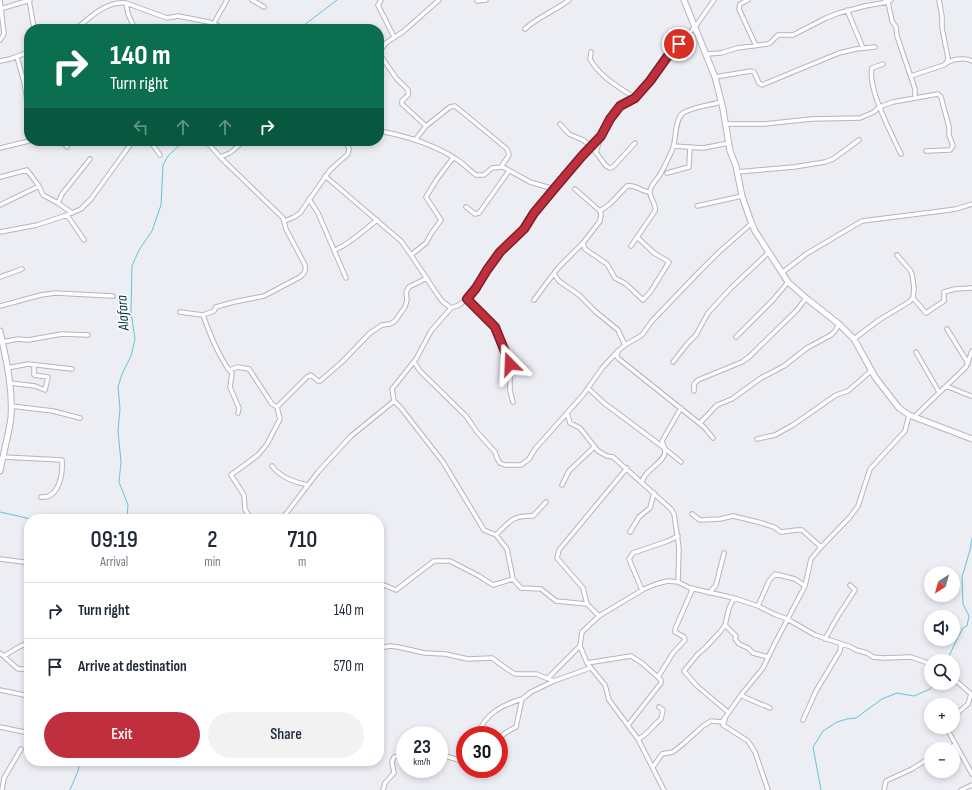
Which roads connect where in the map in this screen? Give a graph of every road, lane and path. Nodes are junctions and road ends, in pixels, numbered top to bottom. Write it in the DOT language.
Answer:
graph roads {
  1 [pos="0,0"];
  2 [pos="29,0"];
  3 [pos="130,0"];
  4 [pos="227,0"];
  5 [pos="252,0"];
  6 [pos="381,0"];
  7 [pos="439,0"];
  8 [pos="486,0"];
  9 [pos="569,0"];
  10 [pos="684,0"];
  11 [pos="714,0"];
  12 [pos="736,0"];
  13 [pos="748,0"];
  14 [pos="939,0"];
  15 [pos="478,1"];
  16 [pos="888,1"];
  17 [pos="126,3"];
  18 [pos="740,4"];
  19 [pos="264,7"];
  20 [pos="0,9"];
  21 [pos="847,10"];
  22 [pos="214,23"];
  23 [pos="33,24"];
  24 [pos="81,24"];
  25 [pos="133,24"];
  26 [pos="695,27"];
  27 [pos="525,30"];
  28 [pos="394,37"];
  29 [pos="0,40"];
  30 [pos="384,46"];
  31 [pos="756,46"];
  32 [pos="875,47"];
  33 [pos="863,48"];
  34 [pos="592,52"];
  35 [pos="24,54"];
  36 [pos="707,54"];
  37 [pos="17,57"];
  38 [pos="384,60"];
  39 [pos="0,61"];
  40 [pos="972,61"];
  41 [pos="947,62"];
  42 [pos="882,64"];
  43 [pos="910,76"];
  44 [pos="715,77"];
  45 [pos="24,82"];
  46 [pos="635,98"];
  47 [pos="915,98"];
  48 [pos="721,102"];
  49 [pos="879,107"];
  50 [pos="560,124"];
  51 [pos="726,124"];
  52 [pos="426,126"];
  53 [pos="384,132"];
  54 [pos="601,136"];
  55 [pos="415,140"];
  56 [pos="859,140"];
  57 [pos="24,142"];
  58 [pos="635,143"];
  59 [pos="729,143"];
  60 [pos="127,146"];
  61 [pos="154,146"];
  62 [pos="210,146"];
  63 [pos="238,146"];
  64 [pos="348,146"];
  65 [pos="673,146"];
  66 [pos="592,147"];
  67 [pos="690,147"];
  68 [pos="0,148"];
  69 [pos="926,152"];
  70 [pos="596,153"];
  71 [pos="160,154"];
  72 [pos="901,154"];
  73 [pos="220,157"];
  74 [pos="453,158"];
  75 [pos="90,159"];
  76 [pos="501,167"];
  77 [pos="509,171"];
  78 [pos="737,172"];
  79 [pos="667,173"];
  80 [pos="325,176"];
  81 [pos="0,178"];
  82 [pos="39,186"];
  83 [pos="554,189"];
  84 [pos="575,189"];
  85 [pos="650,192"];
  86 [pos="742,196"];
  87 [pos="309,199"];
  88 [pos="58,203"];
  89 [pos="972,204"];
  90 [pos="0,206"];
  91 [pos="466,206"];
  92 [pos="697,206"];
  93 [pos="600,211"];
  94 [pos="72,213"];
  95 [pos="68,215"];
  96 [pos="377,220"];
  97 [pos="284,221"];
  98 [pos="752,223"];
  99 [pos="0,232"];
  100 [pos="637,238"];
  101 [pos="84,240"];
  102 [pos="583,243"];
  103 [pos="631,246"];
  104 [pos="335,250"];
  105 [pos="769,252"];
  106 [pos="411,254"];
  107 [pos="897,255"];
  108 [pos="22,269"];
  109 [pos="783,272"];
  110 [pos="554,274"];
  111 [pos="0,277"];
  112 [pos="346,278"];
  113 [pos="427,278"];
  114 [pos="788,282"];
  115 [pos="972,288"];
  116 [pos="113,296"];
  117 [pos="806,298"];
  118 [pos="913,298"];
  119 [pos="467,299"];
  120 [pos="534,300"];
  121 [pos="0,306"];
  122 [pos="450,308"];
  123 [pos="180,312"];
  124 [pos="203,315"];
  125 [pos="839,324"];
  126 [pos="947,329"];
  127 [pos="0,331"];
  128 [pos="88,335"];
  129 [pos="736,338"];
  130 [pos="854,339"];
  131 [pos="2,342"];
  132 [pos="625,345"];
  133 [pos="618,351"];
  134 [pos="972,351"];
  135 [pos="916,352"];
  136 [pos="2,355"];
  137 [pos="414,362"];
  138 [pos="673,362"];
  139 [pos="968,363"];
  140 [pos="34,365"];
  141 [pos="7,368"];
  142 [pos="72,369"];
  143 [pos="229,370"];
  144 [pos="872,370"];
  145 [pos="10,383"];
  146 [pos="946,386"];
  147 [pos="588,388"];
  148 [pos="694,391"];
  149 [pos="939,392"];
  150 [pos="971,396"];
  151 [pos="394,401"];
  152 [pos="513,402"];
  153 [pos="11,406"];
  154 [pos="276,407"];
  155 [pos="681,408"];
  156 [pos="238,413"];
  157 [pos="567,413"];
  158 [pos="912,416"];
  159 [pos="80,418"];
  160 [pos="700,423"];
  161 [pos="714,438"];
  162 [pos="757,439"];
  163 [pos="972,439"];
  164 [pos="594,447"];
  165 [pos="663,447"];
  166 [pos="2,457"];
  167 [pos="681,462"];
  168 [pos="272,466"];
  169 [pos="627,468"];
  170 [pos="0,471"];
  171 [pos="642,482"];
  172 [pos="308,485"];
  173 [pos="562,485"];
  174 [pos="654,493"];
  175 [pos="41,496"];
  176 [pos="546,502"];
  177 [pos="248,514"];
  178 [pos="286,514"];
  179 [pos="692,514"];
  180 [pos="630,532"];
  181 [pos="496,535"];
  182 [pos="678,536"];
  183 [pos="821,546"];
  184 [pos="724,553"];
  185 [pos="0,559"];
  186 [pos="24,562"];
  187 [pos="513,579"];
  188 [pos="678,582"];
  189 [pos="384,585"];
  190 [pos="850,585"];
  191 [pos="805,586"];
  192 [pos="693,588"];
  193 [pos="642,590"];
  194 [pos="709,593"];
  195 [pos="734,598"];
  196 [pos="587,604"];
  197 [pos="758,606"];
  198 [pos="599,616"];
  199 [pos="787,619"];
  200 [pos="725,625"];
  201 [pos="825,639"];
  202 [pos="24,644"];
  203 [pos="841,644"];
  204 [pos="580,646"];
  205 [pos="384,647"];
  206 [pos="0,653"];
  207 [pos="4,656"];
  208 [pos="768,657"];
  209 [pos="924,662"];
  210 [pos="588,663"];
  211 [pos="590,668"];
  212 [pos="24,670"];
  213 [pos="658,677"];
  214 [pos="548,678"];
  215 [pos="554,681"];
  216 [pos="960,685"];
  217 [pos="0,690"];
  218 [pos="24,695"];
  219 [pos="741,695"];
  220 [pos="971,695"];
  221 [pos="522,700"];
  222 [pos="659,707"];
  223 [pos="770,708"];
  224 [pos="960,711"];
  225 [pos="728,712"];
  226 [pos="803,720"];
  227 [pos="628,725"];
  228 [pos="481,726"];
  229 [pos="0,727"];
  230 [pos="508,731"];
  231 [pos="24,732"];
  232 [pos="638,740"];
  233 [pos="21,749"];
  234 [pos="960,754"];
  235 [pos="396,757"];
  236 [pos="924,762"];
  237 [pos="653,768"];
  238 [pos="972,774"];
  239 [pos="972,786"];
  240 [pos="885,789"];
  241 [pos="2,790"];
  242 [pos="383,790"];
  243 [pos="664,790"];
  244 [pos="768,790"];
  245 [pos="961,790"];
  1 -- 20 [label="street"];
  2 -- 20 [label="street"];
  2 -- 23 [label="street"];
  3 -- 17 [label="street"];
  4 -- 22 [label="street"];
  5 -- 19 [label="street"];
  6 -- 28 [label="street"];
  7 -- 28 [label="street"];
  8 -- 15 [label="street"];
  9 -- 27 [label="street"];
  10 -- 26 [label="street"];
  11 -- 26 [label="street"];
  12 -- 18 [label="street"];
  13 -- 18 [label="street"];
  14 -- 41 [label="street"];
  16 -- 21 [label="street"];
  16 -- 43 [label="street"];
  17 -- 22 [label="street"];
  17 -- 24 [label="street"];
  17 -- 25 [label="street"];
  18 -- 31 [label="street"];
  20 -- 29 [label="street"];
  21 -- 31 [label="street"];
  21 -- 33 [label="street"];
  26 -- 36 [label="street"];
  26 -- 46 [label="street"];
  28 -- 30 [label="street"];
  31 -- 36 [label="street"];
  32 -- 33 [label="street"];
  33 -- 44 [label="street"];
  34 -- 46 [label="street"];
  35 -- 37 [label="street"];
  36 -- 44 [label="street"];
  37 -- 39 [label="street"];
  37 -- 45 [label="street"];
  38 -- 52 [label="street"];
  40 -- 41 [label="street"];
  41 -- 43 [label="street"];
  42 -- 49 [label="street"];
  43 -- 47 [label="street"];
  44 -- 48 [label="street"];
  46 -- 54 [label="street"];
  47 -- 49 [label="street"];
  47 -- 69 [label="street"];
  48 -- 51 [label="street"];
  48 -- 65 [label="street"];
  49 -- 51 [label="street"];
  49 -- 72 [label="street"];
  50 -- 66 [label="street"];
  51 -- 59 [label="street"];
  52 -- 55 [label="street"];
  52 -- 76 [label="street"];
  53 -- 55 [label="street"];
  54 -- 66 [label="street"];
  54 -- 70 [label="street"];
  55 -- 74 [label="street"];
  56 -- 78 [label="street"];
  57 -- 68 [label="street"];
  58 -- 70 [label="street"];
  59 -- 67 [label="street"];
  59 -- 78 [label="street"];
  60 -- 94 [label="street"];
  61 -- 71 [label="street"];
  62 -- 73 [label="street"];
  63 -- 73 [label="street"];
  64 -- 80 [label="street"];
  65 -- 67 [label="street"];
  65 -- 85 [label="street"];
  66 -- 70 [label="street"];
  66 -- 83 [label="street"];
  67 -- 79 [label="street"];
  73 -- 97 [label="street"];
  74 -- 76 [label="street"];
  74 -- 106 [label="street"];
  75 -- 88 [label="street"];
  76 -- 77 [label="street"];
  77 -- 83 [label="street"];
  77 -- 91 [label="street"];
  78 -- 86 [label="street"];
  80 -- 87 [label="street"];
  80 -- 96 [label="street"];
  81 -- 82 [label="street"];
  82 -- 88 [label="street"];
  82 -- 90 [label="street"];
  83 -- 119 [label="street"];
  84 -- 93 [label="street"];
  85 -- 93 [label="street"];
  85 -- 100 [label="street"];
  86 -- 92 [label="street"];
  86 -- 98 [label="street"];
  87 -- 97 [label="street"];
  87 -- 104 [label="street"];
  88 -- 94 [label="street"];
  89 -- 109 [label="street"];
  93 -- 102 [label="street"];
  94 -- 95 [label="street"];
  95 -- 99 [label="street"];
  95 -- 101 [label="street"];
  96 -- 104 [label="street"];
  96 -- 106 [label="street"];
  97 -- 124 [label="street"];
  98 -- 105 [label="street"];
  98 -- 132 [label="street"];
  100 -- 102 [label="street"];
  100 -- 103 [label="street"];
  102 -- 110 [label="street"];
  104 -- 112 [label="street"];
  105 -- 109 [label="street"];
  105 -- 138 [label="street"];
  106 -- 113 [label="street"];
  107 -- 118 [label="street"];
  108 -- 111 [label="street"];
  109 -- 114 [label="street"];
  110 -- 120 [label="street"];
  110 -- 132 [label="street"];
  113 -- 122 [label="street"];
  113 -- 154 [label="street"];
  114 -- 117 [label="street"];
  114 -- 129 [label="street"];
  115 -- 118 [label="street"];
  116 -- 121 [label="street"];
  117 -- 125 [label="street"];
  117 -- 148 [label="street"];
  118 -- 130 [label="street"];
  119 -- 122 [label="street"];
  119 -- 152 [label="street"];
  122 -- 137 [label="street"];
  123 -- 124 [label="street"];
  124 -- 143 [label="street"];
  125 -- 130 [label="street"];
  125 -- 160 [label="street"];
  126 -- 139 [label="street"];
  127 -- 131 [label="street"];
  128 -- 131 [label="street"];
  130 -- 144 [label="street"];
  131 -- 136 [label="street"];
  132 -- 133 [label="street"];
  133 -- 147 [label="street"];
  133 -- 155 [label="street"];
  134 -- 139 [label="street"];
  135 -- 149 [label="street"];
  136 -- 141 [label="street"];
  137 -- 151 [label="street"];
  137 -- 157 [label="street"];
  139 -- 146 [label="street"];
  140 -- 141 [label="street"];
  140 -- 142 [label="street"];
  140 -- 145 [label="street"];
  141 -- 145 [label="street"];
  143 -- 154 [label="street"];
  143 -- 156 [label="street"];
  144 -- 158 [label="street"];
  144 -- 162 [label="street"];
  145 -- 153 [label="street"];
  146 -- 149 [label="street"];
  146 -- 150 [label="street"];
  147 -- 157 [label="street"];
  147 -- 165 [label="street"];
  149 -- 158 [label="street"];
  151 -- 172 [label="street"];
  151 -- 181 [label="street"];
  153 -- 159 [label="street"];
  153 -- 166 [label="street"];
  154 -- 177 [label="street"];
  155 -- 160 [label="street"];
  155 -- 165 [label="street"];
  157 -- 164 [label="street"];
  158 -- 163 [label="street"];
  158 -- 183 [label="street"];
  160 -- 161 [label="street"];
  164 -- 169 [label="street"];
  164 -- 173 [label="street"];
  165 -- 167 [label="street"];
  165 -- 171 [label="street"];
  166 -- 170 [label="street"];
  166 -- 175 [label="street"];
  168 -- 172 [label="street"];
  169 -- 171 [label="street"];
  169 -- 196 [label="street"];
  171 -- 174 [label="street"];
  172 -- 178 [label="street"];
  174 -- 180 [label="street"];
  174 -- 182 [label="street"];
  176 -- 181 [label="street"];
  179 -- 183 [label="street"];
  181 -- 187 [label="street"];
  182 -- 188 [label="street"];
  182 -- 193 [label="street"];
  183 -- 191 [label="street"];
  184 -- 194 [label="street"];
  185 -- 186 [label="street"];
  187 -- 189 [label="street"];
  187 -- 196 [label="street"];
  188 -- 192 [label="street"];
  188 -- 193 [label="street"];
  190 -- 201 [label="street"];
  191 -- 197 [label="street"];
  191 -- 199 [label="street"];
  192 -- 194 [label="street"];
  192 -- 213 [label="street"];
  193 -- 198 [label="street"];
  194 -- 195 [label="street"];
  195 -- 197 [label="street"];
  195 -- 200 [label="street"];
  196 -- 198 [label="street"];
  197 -- 199 [label="street"];
  198 -- 204 [label="street"];
  199 -- 201 [label="street"];
  199 -- 208 [label="street"];
  200 -- 208 [label="street"];
  200 -- 225 [label="street"];
  201 -- 203 [label="street"];
  202 -- 207 [label="street"];
  203 -- 209 [label="street"];
  203 -- 226 [label="street"];
  204 -- 210 [label="street"];
  204 -- 214 [label="street"];
  205 -- 214 [label="street"];
  206 -- 207 [label="street"];
  207 -- 212 [label="street"];
  208 -- 219 [label="street"];
  210 -- 211 [label="street"];
  210 -- 213 [label="street"];
  211 -- 215 [label="street"];
  211 -- 227 [label="street"];
  213 -- 227 [label="street"];
  214 -- 215 [label="street"];
  215 -- 221 [label="street"];
  216 -- 220 [label="street"];
  217 -- 218 [label="street"];
  219 -- 223 [label="street"];
  219 -- 225 [label="street"];
  220 -- 224 [label="street"];
  221 -- 228 [label="street"];
  221 -- 230 [label="street"];
  222 -- 232 [label="street"];
  225 -- 237 [label="street"];
  225 -- 244 [label="street"];
  227 -- 232 [label="street"];
  229 -- 231 [label="street"];
  232 -- 237 [label="street"];
  233 -- 241 [label="street"];
  234 -- 238 [label="street"];
  235 -- 242 [label="street"];
  236 -- 240 [label="street"];
  237 -- 243 [label="street"];
  239 -- 245 [label="street"];
}
